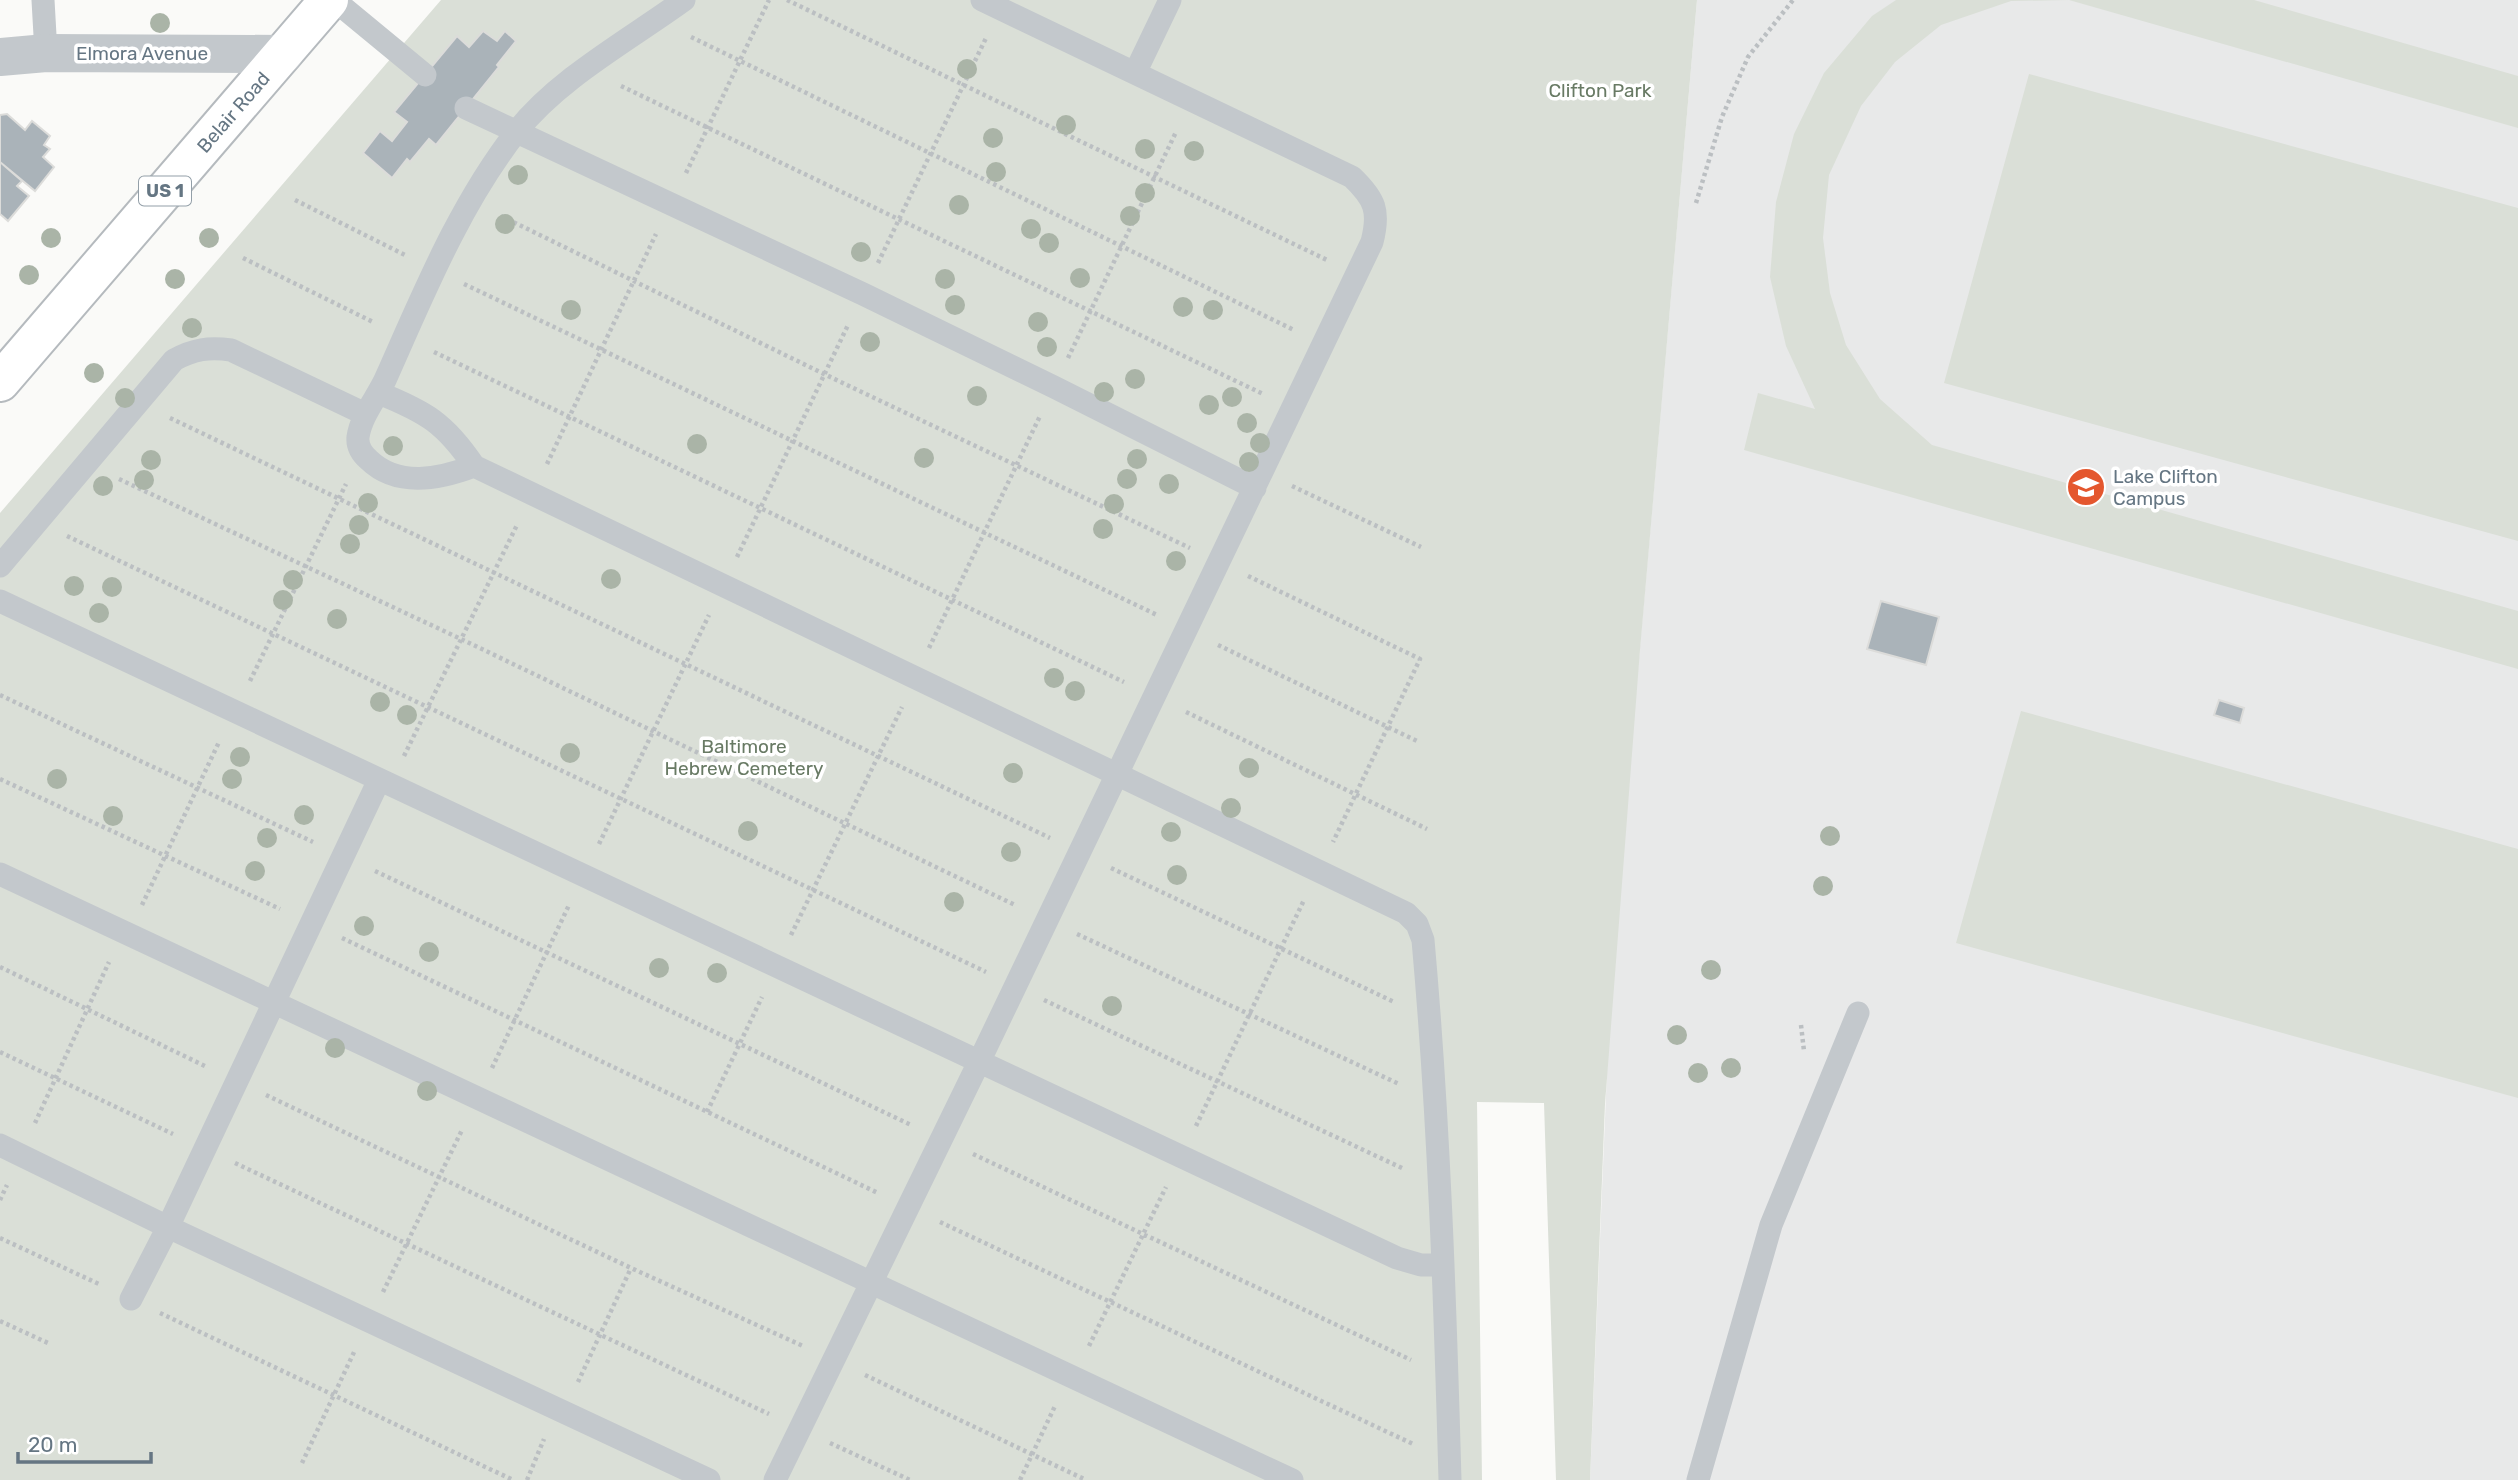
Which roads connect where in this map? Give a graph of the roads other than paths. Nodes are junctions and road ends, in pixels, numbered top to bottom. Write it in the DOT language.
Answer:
graph roads {
  1 [pos="43,0"];
  2 [pos="332,0"];
  3 [pos="684,0"];
  4 [pos="1170,0"];
  5 [pos="991,4"];
  6 [pos="47,53"];
  7 [pos="284,54"];
  8 [pos="0,57"];
  9 [pos="1135,73"];
  10 [pos="425,75"];
  11 [pos="466,108"];
  12 [pos="517,131"];
  13 [pos="0,382"];
  14 [pos="379,393"];
  15 [pos="365,414"];
  16 [pos="474,466"];
  17 [pos="1258,480"];
  18 [pos="0,566"];
  19 [pos="0,601"];
  20 [pos="1116,774"];
  21 [pos="385,783"];
  22 [pos="0,874"];
  23 [pos="274,1002"];
  24 [pos="1858,1013"];
  25 [pos="979,1062"];
  26 [pos="10,1150"];
  27 [pos="168,1227"];
  28 [pos="1443,1265"];
  29 [pos="871,1284"];
  30 [pos="131,1299"];
  31 [pos="1449,1470"];
  32 [pos="709,1480"];
  33 [pos="775,1480"];
  34 [pos="1292,1480"];
  35 [pos="1698,1480"];
  1 -- 6 [label="lane"];
  2 -- 7 [label="main road, Belair Road / US 1"];
  2 -- 10 [label="lane"];
  3 -- 12 [label="lane"];
  4 -- 9 [label="lane"];
  5 -- 9 [label="lane"];
  6 -- 7 [label="street, Elmora Avenue"];
  6 -- 8 [label="street, Elmora Avenue"];
  7 -- 13 [label="main road, Belair Road / US 1"];
  9 -- 17 [label="lane"];
  11 -- 12 [label="lane"];
  12 -- 14 [label="lane"];
  12 -- 17 [label="lane"];
  14 -- 15 [label="lane"];
  14 -- 16 [label="lane"];
  15 -- 16 [label="lane"];
  15 -- 18 [label="lane"];
  16 -- 20 [label="lane"];
  17 -- 20 [label="lane"];
  19 -- 21 [label="lane"];
  20 -- 25 [label="lane"];
  20 -- 28 [label="lane"];
  21 -- 23 [label="lane"];
  21 -- 25 [label="lane"];
  22 -- 23 [label="lane"];
  23 -- 27 [label="lane"];
  23 -- 29 [label="lane"];
  24 -- 35 [label="lane"];
  25 -- 28 [label="lane"];
  25 -- 29 [label="lane"];
  26 -- 27 [label="lane"];
  27 -- 30 [label="lane"];
  27 -- 32 [label="lane"];
  28 -- 31 [label="lane"];
  29 -- 33 [label="lane"];
  29 -- 34 [label="lane"];
}
